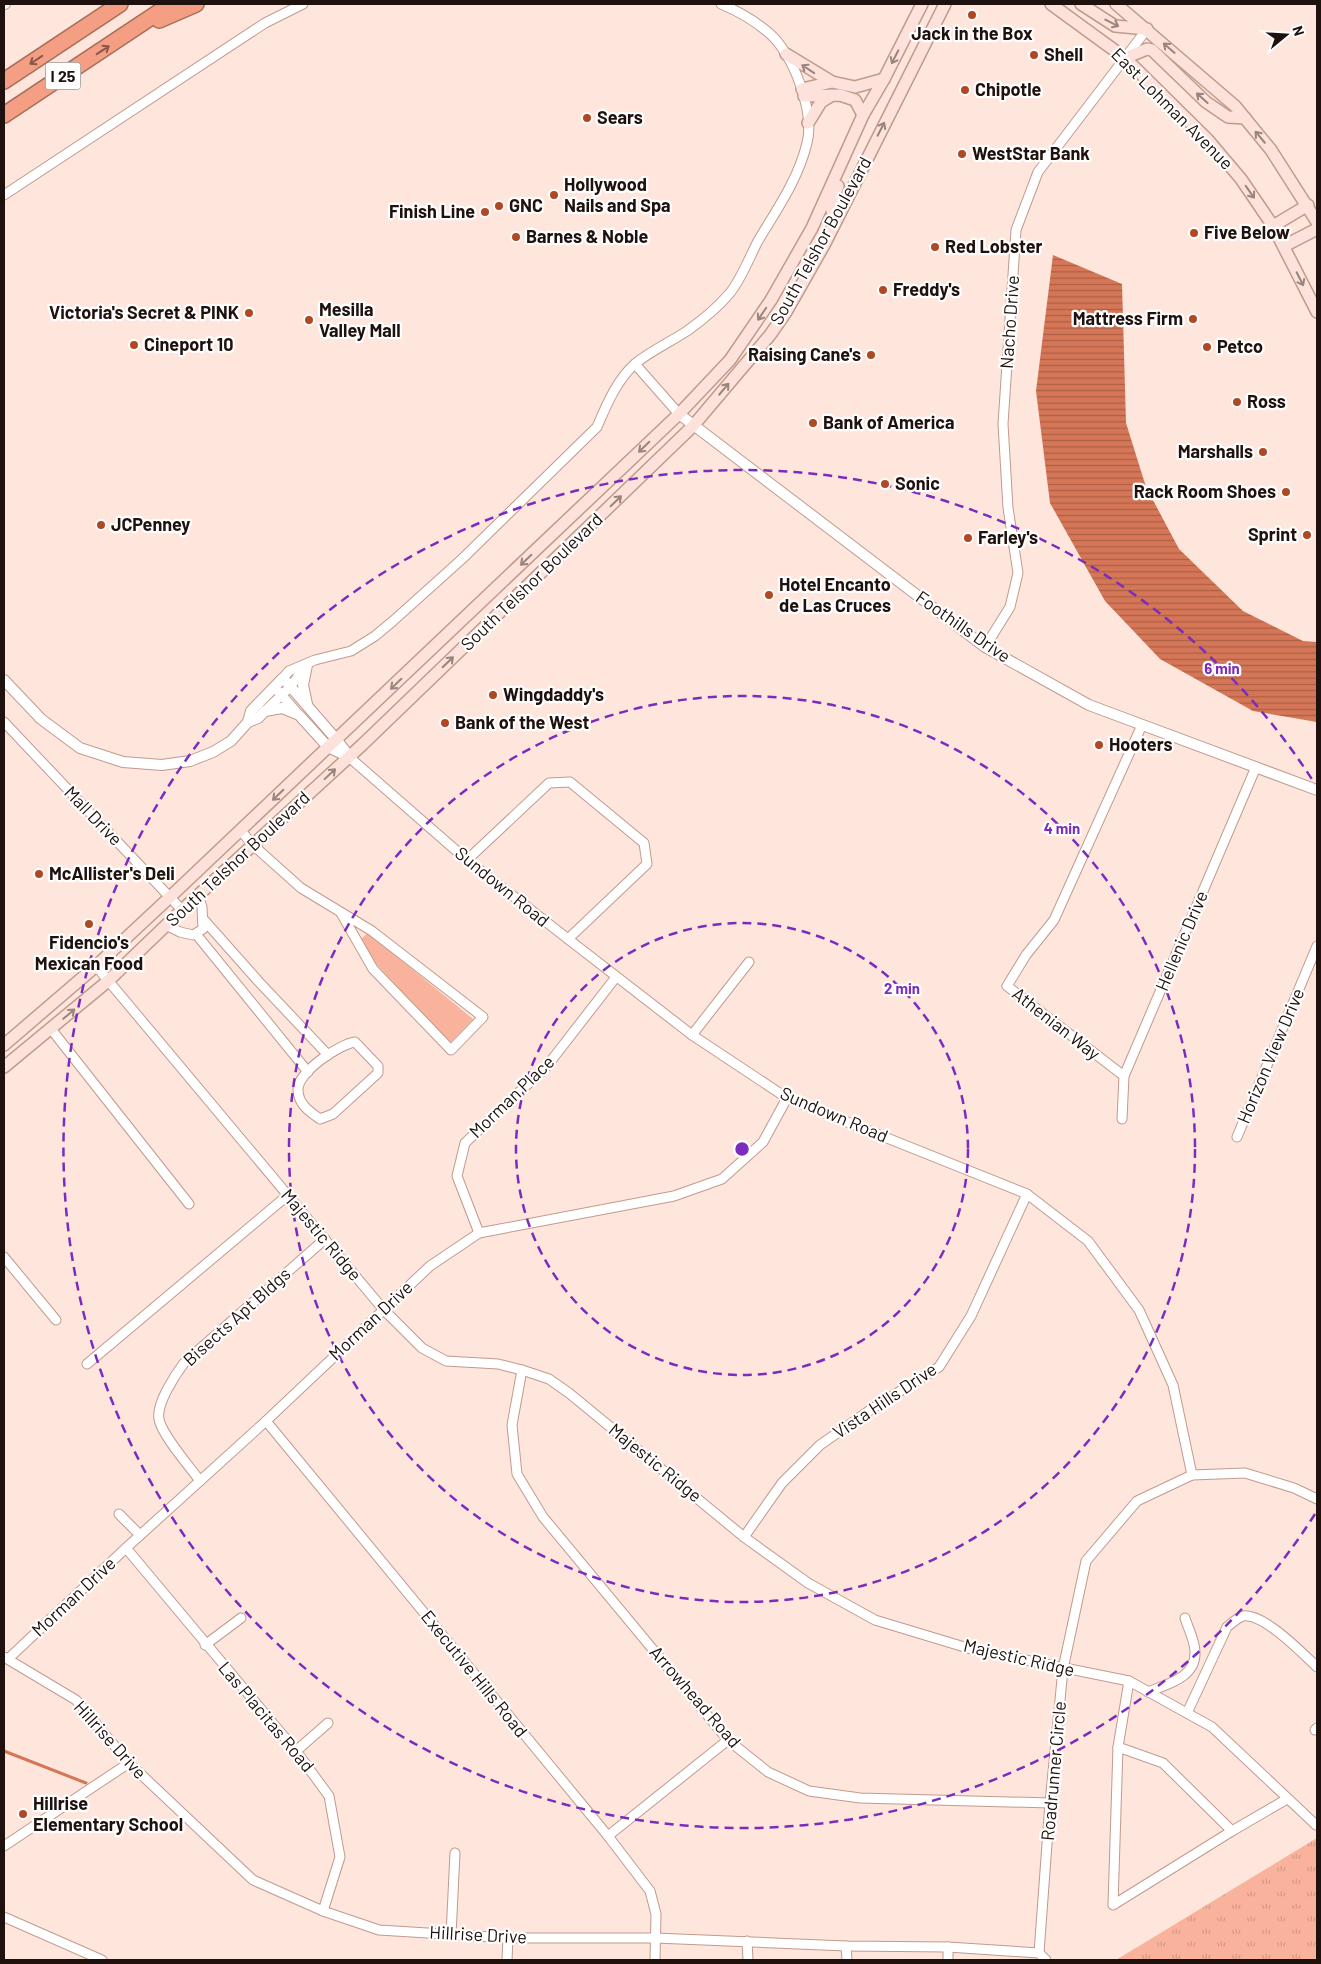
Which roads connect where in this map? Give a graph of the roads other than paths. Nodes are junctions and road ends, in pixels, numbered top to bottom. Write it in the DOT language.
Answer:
graph roads {
  1 [pos="120,4"];
  2 [pos="171,4"];
  3 [pos="196,4"];
  4 [pos="303,4"];
  5 [pos="721,4"];
  6 [pos="922,4"];
  7 [pos="945,4"];
  8 [pos="1051,4"];
  9 [pos="1081,4"];
  10 [pos="1116,4"];
  11 [pos="1147,29"];
  12 [pos="122,38"];
  13 [pos="786,54"];
  14 [pos="1125,58"];
  15 [pos="884,79"];
  16 [pos="4,81"];
  17 [pos="832,82"];
  18 [pos="803,93"];
  19 [pos="832,95"];
  20 [pos="4,115"];
  21 [pos="863,115"];
  22 [pos="1245,118"];
  23 [pos="808,124"];
  24 [pos="855,132"];
  25 [pos="4,195"];
  26 [pos="1308,205"];
  27 [pos="836,220"];
  28 [pos="1317,222"];
  29 [pos="1273,226"];
  30 [pos="1317,229"];
  31 [pos="1284,246"];
  32 [pos="1317,312"];
  33 [pos="634,364"];
  34 [pos="679,414"];
  35 [pos="693,426"];
  36 [pos="985,647"];
  37 [pos="307,665"];
  38 [pos="283,678"];
  39 [pos="4,680"];
  40 [pos="290,687"];
  41 [pos="278,691"];
  42 [pos="308,707"];
  43 [pos="265,711"];
  44 [pos="299,715"];
  45 [pos="4,722"];
  46 [pos="248,722"];
  47 [pos="1142,726"];
  48 [pos="332,743"];
  49 [pos="349,757"];
  50 [pos="1256,767"];
  51 [pos="1317,790"];
  52 [pos="241,831"];
  53 [pos="253,845"];
  54 [pos="467,860"];
  55 [pos="198,895"];
  56 [pos="170,897"];
  57 [pos="182,910"];
  58 [pos="341,913"];
  59 [pos="204,920"];
  60 [pos="166,925"];
  61 [pos="196,934"];
  62 [pos="568,939"];
  63 [pos="1317,946"];
  64 [pos="749,962"];
  65 [pos="96,966"];
  66 [pos="616,977"];
  67 [pos="108,981"];
  68 [pos="51,1029"];
  69 [pos="692,1035"];
  70 [pos="4,1045"];
  71 [pos="328,1055"];
  72 [pos="4,1067"];
  73 [pos="308,1072"];
  74 [pos="1124,1076"];
  75 [pos="787,1098"];
  76 [pos="1122,1119"];
  77 [pos="1237,1137"];
  78 [pos="1027,1194"];
  79 [pos="288,1195"];
  80 [pos="189,1204"];
  81 [pos="479,1232"];
  82 [pos="325,1239"];
  83 [pos="4,1258"];
  84 [pos="383,1309"];
  85 [pos="56,1320"];
  86 [pos="87,1364"];
  87 [pos="522,1370"];
  88 [pos="266,1421"];
  89 [pos="1192,1475"];
  90 [pos="200,1481"];
  91 [pos="1317,1499"];
  92 [pos="118,1514"];
  93 [pos="140,1535"];
  94 [pos="744,1537"];
  95 [pos="126,1548"];
  96 [pos="241,1618"];
  97 [pos="1185,1618"];
  98 [pos="205,1645"];
  99 [pos="6,1658"];
  100 [pos="1317,1668"];
  101 [pos="1063,1669"];
  102 [pos="1129,1681"];
  103 [pos="1148,1692"];
  104 [pos="1187,1713"];
  105 [pos="328,1723"];
  106 [pos="728,1740"];
  107 [pos="1118,1748"];
  108 [pos="296,1751"];
  109 [pos="129,1763"];
  110 [pos="1287,1799"];
  111 [pos="1050,1803"];
  112 [pos="1316,1825"];
  113 [pos="1232,1831"];
  114 [pos="608,1836"];
  115 [pos="4,1846"];
  116 [pos="455,1853"];
  117 [pos="323,1911"];
  118 [pos="4,1917"];
  119 [pos="451,1935"];
  120 [pos="508,1938"];
  121 [pos="655,1938"];
  122 [pos="747,1942"];
  123 [pos="846,1946"];
  124 [pos="948,1947"];
  125 [pos="1038,1953"];
  126 [pos="102,1960"];
  127 [pos="507,1960"];
  128 [pos="655,1960"];
  129 [pos="748,1960"];
  130 [pos="847,1960"];
  131 [pos="948,1960"];
  132 [pos="1046,1960"];
  1 -- 16 [label="highway, I 25, one-way"];
  2 -- 12 [label="highway, I 25"];
  3 -- 12 [label="highway"];
  4 -- 25 [label="street"];
  5 -- 13 [label="street"];
  6 -- 15 [label="main road, South Telshor Boulevard, one-way"];
  27 -- 7 [label="main road, South Telshor Boulevard, one-way"];
  8 -- 14 [label="main road, East Lohman Avenue"];
  9 -- 11 [label="main road, one-way"];
  10 -- 11 [label="main road"];
  11 -- 14 [label="street, Nacho Drive"];
  22 -- 11 [label="main road, one-way"];
  20 -- 12 [label="highway, I 25, one-way"];
  17 -- 13 [label="main road, one-way"];
  13 -- 18 [label="street"];
  22 -- 14 [label="main road, one-way"];
  14 -- 29 [label="main road, East Lohman Avenue, one-way"];
  14 -- 36 [label="street, Nacho Drive"];
  15 -- 17 [label="main road"];
  15 -- 21 [label="main road, South Telshor Boulevard"];
  17 -- 18 [label="main road"];
  18 -- 19 [label="main road"];
  18 -- 23 [label="street"];
  19 -- 21 [label="main road"];
  19 -- 23 [label="main road"];
  21 -- 24 [label="main road, South Telshor Boulevard"];
  26 -- 22 [label="main road, one-way"];
  23 -- 33 [label="street"];
  24 -- 27 [label="main road"];
  24 -- 34 [label="main road, South Telshor Boulevard, one-way"];
  26 -- 28 [label="main road"];
  26 -- 29 [label="main road"];
  35 -- 27 [label="main road, South Telshor Boulevard, one-way"];
  29 -- 31 [label="main road, East Lohman Avenue"];
  30 -- 31 [label="main road"];
  31 -- 32 [label="main road, East Lohman Avenue, one-way"];
  33 -- 34 [label="street, Foothills Drive"];
  33 -- 37 [label="street"];
  34 -- 35 [label="street, Foothills Drive"];
  34 -- 48 [label="main road, South Telshor Boulevard, one-way"];
  35 -- 36 [label="street, Foothills Drive"];
  49 -- 35 [label="main road, South Telshor Boulevard, one-way"];
  36 -- 47 [label="street, Foothills Drive"];
  37 -- 38 [label="street"];
  37 -- 40 [label="street"];
  37 -- 42 [label="street"];
  38 -- 40 [label="street, Sundown Road"];
  38 -- 41 [label="street"];
  39 -- 46 [label="street"];
  40 -- 41 [label="street"];
  40 -- 42 [label="street, Sundown Road"];
  41 -- 43 [label="street"];
  41 -- 44 [label="street, Sundown Road"];
  41 -- 46 [label="street"];
  42 -- 48 [label="street, Sundown Road"];
  43 -- 44 [label="street"];
  43 -- 46 [label="street"];
  44 -- 48 [label="street, Sundown Road"];
  45 -- 56 [label="street, Mall Drive"];
  47 -- 50 [label="street, Foothills Drive"];
  47 -- 74 [label="street, Athenian Way"];
  48 -- 49 [label="street, Sundown Road"];
  48 -- 52 [label="main road, South Telshor Boulevard, one-way"];
  53 -- 49 [label="main road, South Telshor Boulevard, one-way"];
  49 -- 54 [label="street, Sundown Road"];
  50 -- 51 [label="street, Foothills Drive"];
  50 -- 74 [label="street, Hellenic Drive"];
  52 -- 53 [label="street"];
  52 -- 56 [label="main road, South Telshor Boulevard"];
  53 -- 55 [label="main road, South Telshor Boulevard"];
  53 -- 58 [label="street"];
  54 -- 62 [label="street, Sundown Road"];
  54 -- 62 [label="street"];
  55 -- 57 [label="main road, South Telshor Boulevard"];
  55 -- 59 [label="street"];
  56 -- 57 [label="street, Mall Drive"];
  56 -- 65 [label="main road, South Telshor Boulevard"];
  57 -- 60 [label="main road, South Telshor Boulevard"];
  58 -- 58 [label="street"];
  59 -- 61 [label="street"];
  59 -- 71 [label="street"];
  60 -- 61 [label="street"];
  60 -- 67 [label="main road, South Telshor Boulevard"];
  61 -- 73 [label="street"];
  62 -- 66 [label="street, Sundown Road"];
  63 -- 77 [label="street, Horizon View Drive"];
  64 -- 69 [label="street"];
  65 -- 67 [label="street, Majestic Ridge"];
  65 -- 70 [label="main road, South Telshor Boulevard"];
  66 -- 69 [label="street, Sundown Road"];
  66 -- 81 [label="street, Morman Place"];
  68 -- 67 [label="main road, South Telshor Boulevard, one-way"];
  67 -- 79 [label="street, Majestic Ridge"];
  68 -- 72 [label="main road, South Telshor Boulevard"];
  68 -- 80 [label="street"];
  69 -- 75 [label="street, Sundown Road"];
  71 -- 73 [label="street"];
  71 -- 73 [label="street"];
  74 -- 76 [label="street, Hellenic Drive"];
  75 -- 78 [label="street, Sundown Road"];
  75 -- 81 [label="street, Morman Drive"];
  78 -- 89 [label="street, Sundown Road"];
  78 -- 94 [label="street, Vista Hills Drive"];
  79 -- 82 [label="street, Majestic Ridge"];
  79 -- 86 [label="street"];
  81 -- 84 [label="street, Morman Drive"];
  82 -- 84 [label="street, Majestic Ridge"];
  82 -- 90 [label="street, Bisects Apt Bldgs"];
  83 -- 85 [label="street"];
  84 -- 87 [label="street, Majestic Ridge"];
  84 -- 88 [label="street, Morman Drive"];
  87 -- 94 [label="street, Majestic Ridge"];
  87 -- 106 [label="street, Arrowhead Road"];
  88 -- 90 [label="street, Morman Drive"];
  88 -- 114 [label="street, Executive Hills Road"];
  89 -- 91 [label="street, Roadrunner Circle"];
  89 -- 101 [label="street, Roadrunner Circle"];
  90 -- 93 [label="street, Morman Drive"];
  92 -- 93 [label="street"];
  93 -- 95 [label="street, Morman Drive"];
  94 -- 101 [label="street, Majestic Ridge"];
  95 -- 98 [label="street, Las Placitas Road"];
  95 -- 99 [label="street, Morman Drive"];
  96 -- 98 [label="street"];
  97 -- 103 [label="street"];
  98 -- 108 [label="street, Las Placitas Road"];
  99 -- 109 [label="street, Hillrise Drive"];
  100 -- 104 [label="street"];
  101 -- 102 [label="street, Majestic Ridge"];
  101 -- 111 [label="street, Roadrunner Circle"];
  102 -- 103 [label="street, Majestic Ridge"];
  102 -- 107 [label="street"];
  103 -- 104 [label="street, Majestic Ridge"];
  104 -- 110 [label="street, Majestic Ridge"];
  105 -- 108 [label="street"];
  106 -- 111 [label="street, Arrowhead Road"];
  106 -- 114 [label="street"];
  107 -- 113 [label="street"];
  107 -- 113 [label="street"];
  108 -- 117 [label="street, Las Placitas Road"];
  109 -- 115 [label="street"];
  109 -- 117 [label="street, Hillrise Drive"];
  110 -- 112 [label="street, Majestic Ridge"];
  110 -- 113 [label="street"];
  111 -- 125 [label="street, Roadrunner Circle"];
  114 -- 121 [label="street, Executive Hills Road"];
  116 -- 119 [label="street"];
  117 -- 119 [label="street, Hillrise Drive"];
  118 -- 126 [label="street"];
  119 -- 120 [label="street, Hillrise Drive"];
  120 -- 121 [label="street, Hillrise Drive"];
  120 -- 127 [label="street"];
  121 -- 122 [label="street, Hillrise Drive"];
  121 -- 128 [label="street, Executive Hills Road"];
  122 -- 123 [label="street, Hillrise Drive"];
  122 -- 129 [label="street"];
  123 -- 124 [label="street, Hillrise Drive"];
  123 -- 130 [label="street"];
  124 -- 125 [label="street, Hillrise Drive"];
  124 -- 131 [label="street"];
  125 -- 132 [label="street"];
}
